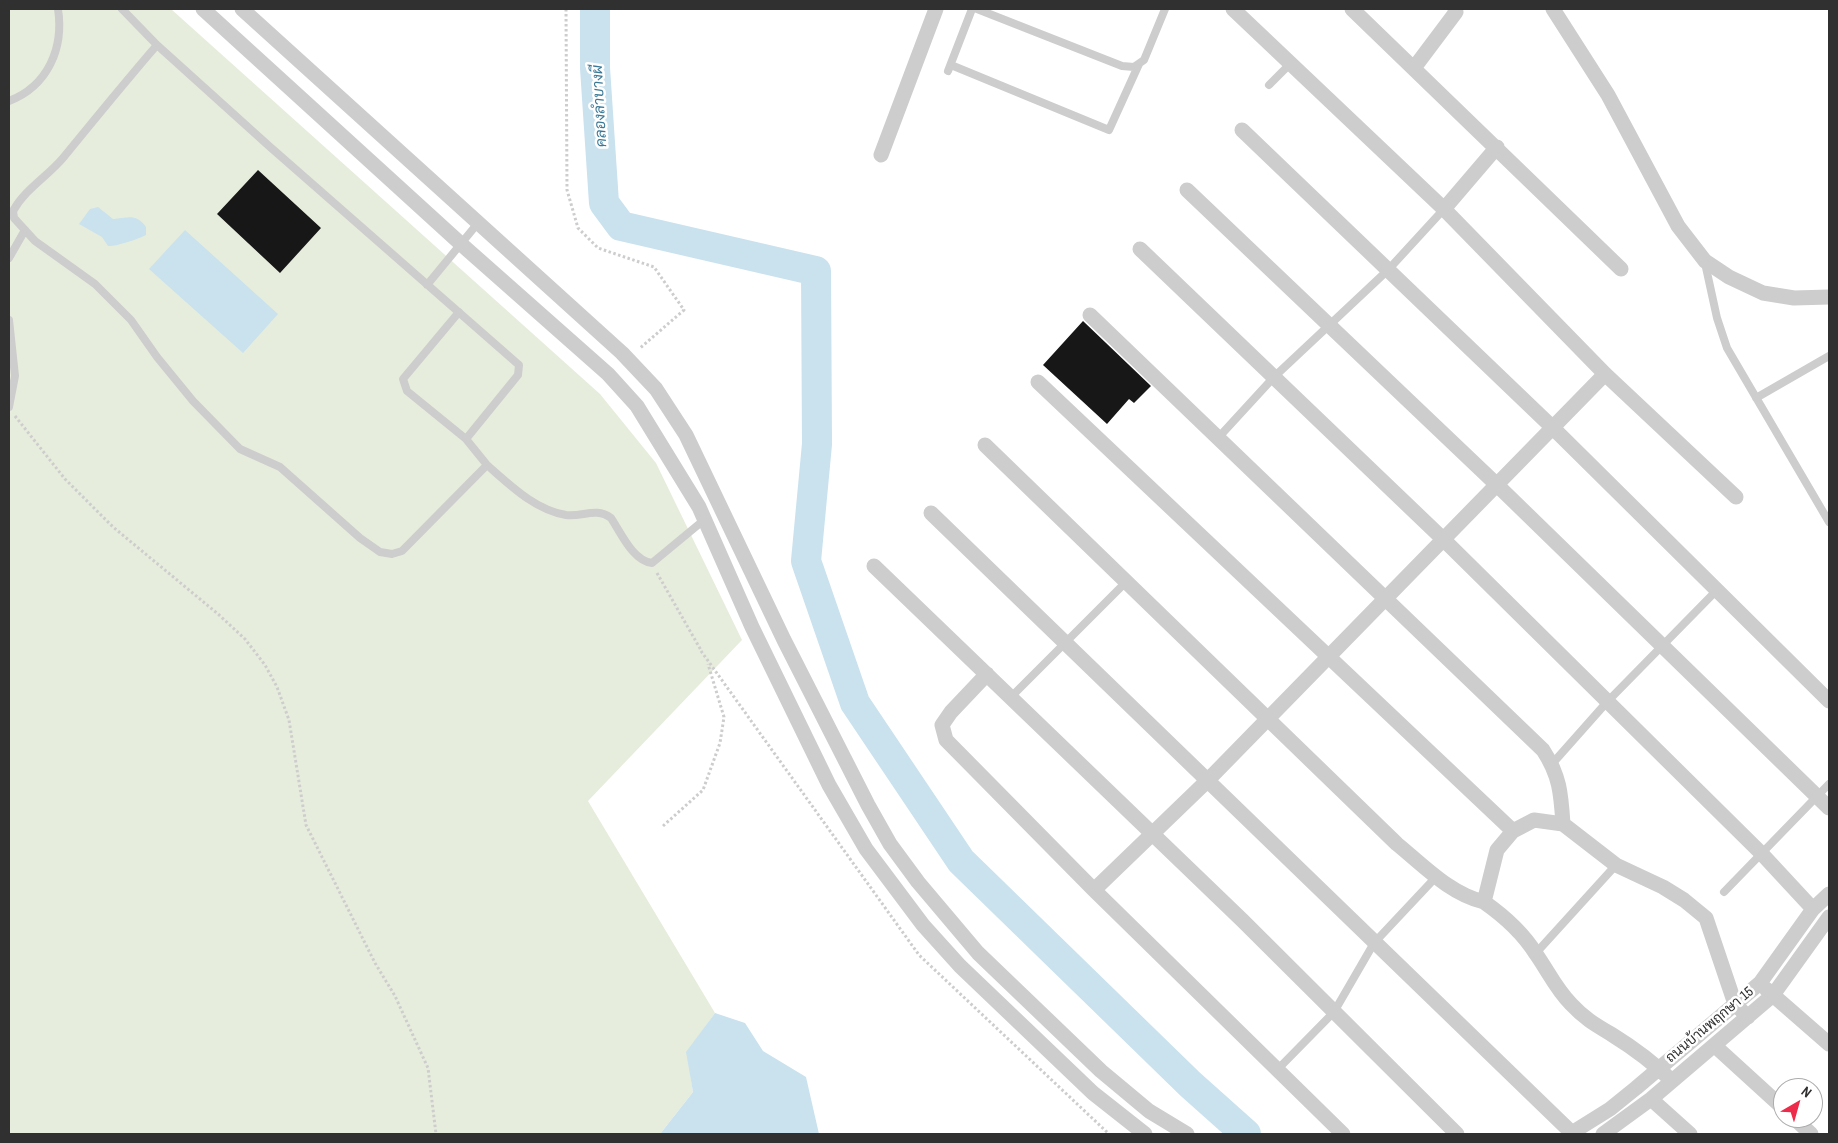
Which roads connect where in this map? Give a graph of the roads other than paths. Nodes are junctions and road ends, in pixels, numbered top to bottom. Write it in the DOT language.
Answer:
graph roads {
  1 [pos="58,9"];
  2 [pos="122,9"];
  3 [pos="204,9"];
  4 [pos="242,9"];
  5 [pos="936,9"];
  6 [pos="972,9"];
  7 [pos="977,9"];
  8 [pos="1166,9"];
  9 [pos="1233,9"];
  10 [pos="1352,9"];
  11 [pos="1455,9"];
  12 [pos="1553,9"];
  13 [pos="157,45"];
  14 [pos="1290,63"];
  15 [pos="1139,64"];
  16 [pos="1414,68"];
  17 [pos="1269,85"];
  18 [pos="9,101"];
  19 [pos="1242,130"];
  20 [pos="1497,147"];
  21 [pos="881,155"];
  22 [pos="1186,190"];
  23 [pos="1444,209"];
  24 [pos="478,223"];
  25 [pos="25,230"];
  26 [pos="461,244"];
  27 [pos="1140,249"];
  28 [pos="9,258"];
  29 [pos="1705,261"];
  30 [pos="1621,269"];
  31 [pos="1388,270"];
  32 [pos="427,285"];
  33 [pos="1829,297"];
  34 [pos="459,312"];
  35 [pos="1090,315"];
  36 [pos="9,320"];
  37 [pos="1328,324"];
  38 [pos="1829,356"];
  39 [pos="1605,374"];
  40 [pos="1274,377"];
  41 [pos="1038,382"];
  42 [pos="1756,398"];
  43 [pos="9,407"];
  44 [pos="1552,427"];
  45 [pos="1218,438"];
  46 [pos="466,439"];
  47 [pos="985,445"];
  48 [pos="487,465"];
  49 [pos="1496,484"];
  50 [pos="1736,497"];
  51 [pos="931,513"];
  52 [pos="704,520"];
  53 [pos="1829,522"];
  54 [pos="1443,539"];
  55 [pos="874,566"];
  56 [pos="1126,582"];
  57 [pos="1717,590"];
  58 [pos="1384,599"];
  59 [pos="1065,643"];
  60 [pos="1661,645"];
  61 [pos="1327,657"];
  62 [pos="987,674"];
  63 [pos="1011,697"];
  64 [pos="1829,701"];
  65 [pos="1607,702"];
  66 [pos="1267,719"];
  67 [pos="1552,764"];
  68 [pos="1207,781"];
  69 [pos="1829,784"];
  70 [pos="1817,797"];
  71 [pos="1829,808"];
  72 [pos="1563,824"];
  73 [pos="1513,831"];
  74 [pos="1152,833"];
  75 [pos="1762,854"];
  76 [pos="1616,865"];
  77 [pos="1436,877"];
  78 [pos="1094,890"];
  79 [pos="1724,892"];
  80 [pos="1829,894"];
  81 [pos="1484,902"];
  82 [pos="1813,909"];
  83 [pos="1827,923"];
  84 [pos="1374,943"];
  85 [pos="1536,953"];
  86 [pos="1760,983"];
  87 [pos="1773,995"];
  88 [pos="1734,1004"];
  89 [pos="1334,1012"];
  90 [pos="1748,1017"];
  91 [pos="1829,1044"];
  92 [pos="1715,1046"];
  93 [pos="1659,1068"];
  94 [pos="1277,1070"];
  95 [pos="1672,1081"];
  96 [pos="1651,1099"];
  97 [pos="1773,1099"];
  98 [pos="1145,1134"];
  99 [pos="1187,1134"];
  100 [pos="1343,1134"];
  101 [pos="1457,1134"];
  102 [pos="1571,1134"];
  103 [pos="1603,1134"];
  104 [pos="1690,1134"];
  1 -- 18 [label="lane"];
  2 -- 13 [label="lane"];
  3 -- 26 [label="street"];
  4 -- 24 [label="street"];
  5 -- 21 [label="street"];
  6 -- 15 [label="lane"];
  7 -- 15 [label="lane"];
  8 -- 15 [label="lane"];
  9 -- 14 [label="street"];
  10 -- 16 [label="street"];
  11 -- 16 [label="street"];
  12 -- 29 [label="street"];
  13 -- 25 [label="lane"];
  13 -- 32 [label="lane"];
  14 -- 17 [label="lane"];
  14 -- 23 [label="street"];
  16 -- 20 [label="street"];
  19 -- 31 [label="street"];
  20 -- 23 [label="street"];
  20 -- 30 [label="street"];
  22 -- 37 [label="street"];
  23 -- 31 [label="lane"];
  23 -- 39 [label="street"];
  24 -- 26 [label="lane"];
  24 -- 99 [label="street"];
  25 -- 28 [label="lane"];
  25 -- 48 [label="lane"];
  26 -- 32 [label="lane"];
  26 -- 52 [label="street"];
  27 -- 40 [label="street"];
  29 -- 33 [label="street"];
  29 -- 42 [label="lane"];
  31 -- 37 [label="lane"];
  31 -- 44 [label="street"];
  32 -- 34 [label="lane"];
  34 -- 46 [label="lane"];
  34 -- 46 [label="lane"];
  35 -- 45 [label="street"];
  36 -- 43 [label="lane"];
  37 -- 40 [label="lane"];
  37 -- 49 [label="street"];
  38 -- 42 [label="lane"];
  39 -- 44 [label="street"];
  39 -- 50 [label="street"];
  40 -- 45 [label="lane"];
  40 -- 54 [label="street"];
  41 -- 61 [label="street"];
  42 -- 53 [label="lane"];
  44 -- 49 [label="street"];
  44 -- 57 [label="street"];
  45 -- 58 [label="street"];
  46 -- 48 [label="lane"];
  47 -- 56 [label="street"];
  48 -- 52 [label="lane"];
  49 -- 54 [label="street"];
  49 -- 60 [label="street"];
  51 -- 59 [label="street"];
  52 -- 98 [label="street"];
  54 -- 58 [label="street"];
  54 -- 65 [label="street"];
  55 -- 62 [label="street"];
  56 -- 59 [label="lane"];
  56 -- 66 [label="street"];
  57 -- 60 [label="lane"];
  57 -- 64 [label="street"];
  58 -- 61 [label="street"];
  58 -- 67 [label="street"];
  59 -- 63 [label="lane"];
  59 -- 68 [label="street"];
  60 -- 65 [label="lane"];
  60 -- 70 [label="street"];
  61 -- 66 [label="street"];
  61 -- 73 [label="street"];
  62 -- 63 [label="street"];
  62 -- 78 [label="street"];
  63 -- 74 [label="street"];
  65 -- 67 [label="lane"];
  65 -- 75 [label="street"];
  66 -- 68 [label="street"];
  66 -- 77 [label="street"];
  67 -- 72 [label="street"];
  68 -- 74 [label="street"];
  68 -- 84 [label="street"];
  69 -- 70 [label="lane"];
  70 -- 71 [label="street"];
  70 -- 75 [label="lane"];
  72 -- 73 [label="street"];
  72 -- 76 [label="street"];
  73 -- 81 [label="street"];
  74 -- 78 [label="street"];
  74 -- 89 [label="street"];
  75 -- 79 [label="lane"];
  75 -- 82 [label="street"];
  76 -- 85 [label="lane"];
  76 -- 88 [label="street"];
  77 -- 81 [label="street"];
  77 -- 84 [label="lane"];
  78 -- 94 [label="street"];
  80 -- 82 [label="street, ถนนบ้านพฤกษา 15"];
  81 -- 85 [label="street"];
  82 -- 86 [label="street, ถนนบ้านพฤกษา 15"];
  83 -- 87 [label="street, ถนนบ้านพฤกษา 15"];
  84 -- 89 [label="lane"];
  84 -- 102 [label="street"];
  85 -- 93 [label="street"];
  86 -- 87 [label="street"];
  86 -- 88 [label="street, ถนนบ้านพฤกษา 15"];
  87 -- 90 [label="street, ถนนบ้านพฤกษา 15"];
  87 -- 91 [label="street"];
  88 -- 90 [label="street"];
  88 -- 93 [label="street, ถนนบ้านพฤกษา 15"];
  89 -- 94 [label="lane"];
  89 -- 101 [label="street"];
  90 -- 92 [label="street, ถนนบ้านพฤกษา 15"];
  92 -- 95 [label="street, ถนนบ้านพฤกษา 15"];
  92 -- 97 [label="street"];
  93 -- 95 [label="street"];
  93 -- 102 [label="street, ถนนบ้านพฤกษา 15"];
  94 -- 100 [label="street"];
  95 -- 96 [label="street, ถนนบ้านพฤกษา 15"];
  96 -- 103 [label="street, ถนนบ้านพฤกษา 15"];
  96 -- 104 [label="street"];
}
